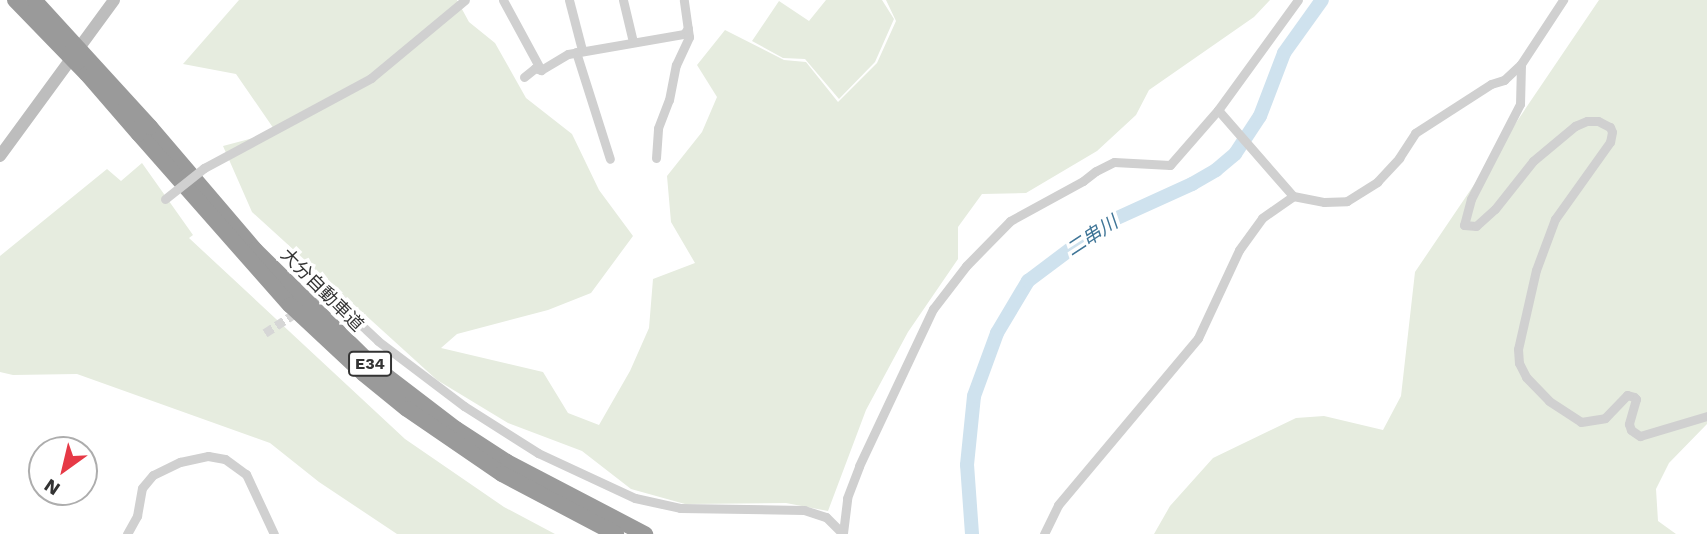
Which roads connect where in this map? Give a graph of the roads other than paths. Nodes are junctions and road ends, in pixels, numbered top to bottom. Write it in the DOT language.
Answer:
graph roads {
  1 [pos="15,0"];
  2 [pos="34,0"];
  3 [pos="114,0"];
  4 [pos="465,0"];
  5 [pos="503,0"];
  6 [pos="569,0"];
  7 [pos="623,0"];
  8 [pos="684,0"];
  9 [pos="1298,0"];
  10 [pos="1563,0"];
  11 [pos="688,28"];
  12 [pos="633,42"];
  13 [pos="579,51"];
  14 [pos="1521,64"];
  15 [pos="541,70"];
  16 [pos="524,77"];
  17 [pos="1218,110"];
  18 [pos="144,130"];
  19 [pos="0,156"];
  20 [pos="656,158"];
  21 [pos="610,159"];
  22 [pos="1293,196"];
  23 [pos="157,206"];
  24 [pos="328,292"];
  25 [pos="1707,416"];
  26 [pos="843,533"];
  27 [pos="127,534"];
  28 [pos="274,534"];
  29 [pos="615,534"];
  30 [pos="645,534"];
  31 [pos="1044,534"];
  1 -- 18 [label="highway, 大分自動車道 / E34, bridge"];
  2 -- 18 [label="highway, 大分自動車道 / E34, bridge"];
  3 -- 19 [label="street"];
  4 -- 23 [label="street, bridge"];
  5 -- 15 [label="street"];
  6 -- 13 [label="street"];
  7 -- 12 [label="street"];
  8 -- 11 [label="street"];
  9 -- 17 [label="street"];
  10 -- 14 [label="street"];
  11 -- 12 [label="street"];
  11 -- 20 [label="street"];
  12 -- 13 [label="street"];
  13 -- 15 [label="street"];
  13 -- 21 [label="street"];
  14 -- 22 [label="street"];
  14 -- 25 [label="street"];
  15 -- 16 [label="street"];
  17 -- 22 [label="street"];
  17 -- 26 [label="street"];
  18 -- 29 [label="highway, 大分自動車道 / E34"];
  18 -- 30 [label="highway, 大分自動車道 / E34"];
  22 -- 31 [label="street"];
  24 -- 26 [label="street"];
  27 -- 28 [label="street"];
}
